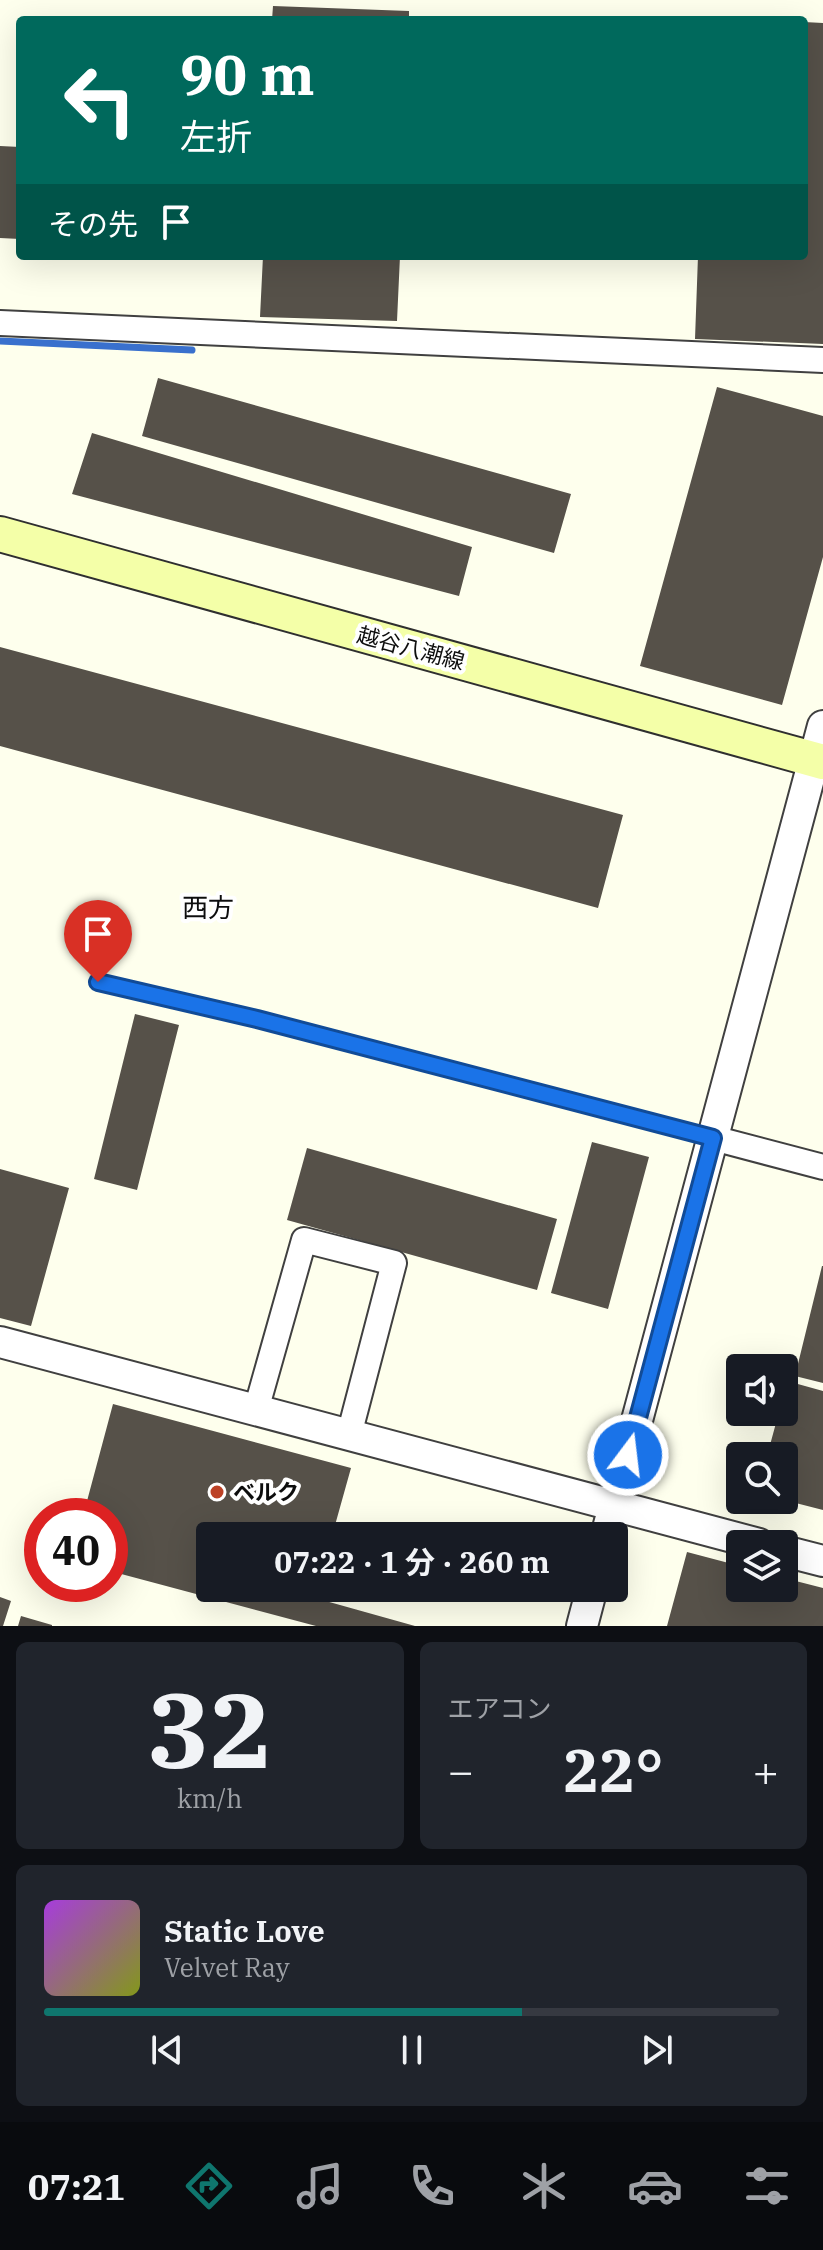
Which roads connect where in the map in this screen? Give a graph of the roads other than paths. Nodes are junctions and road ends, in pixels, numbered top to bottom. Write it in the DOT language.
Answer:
graph roads {
  1 [pos="0,323"];
  2 [pos="823,360"];
  3 [pos="0,534"];
  4 [pos="823,726"];
  5 [pos="818,761"];
  6 [pos="98,982"];
  7 [pos="713,1138"];
  8 [pos="823,1167"];
  9 [pos="0,1342"];
  10 [pos="256,1410"];
  11 [pos="349,1435"];
  12 [pos="615,1505"];
  13 [pos="610,1522"];
  14 [pos="726,1535"];
  15 [pos="798,1555"];
  16 [pos="823,1561"];
  17 [pos="588,1602"];
  18 [pos="582,1626"];
  1 -- 2 [label="street"];
  3 -- 5 [label="main road, 越谷八潮線"];
  4 -- 5 [label="street"];
  5 -- 7 [label="street"];
  6 -- 7 [label="lane"];
  7 -- 8 [label="street"];
  7 -- 12 [label="street"];
  9 -- 10 [label="street"];
  10 -- 11 [label="street"];
  10 -- 11 [label="street"];
  11 -- 12 [label="street"];
  12 -- 13 [label="street"];
  12 -- 14 [label="street"];
  15 -- 16 [label="street"];
  17 -- 18 [label="street"];
}
